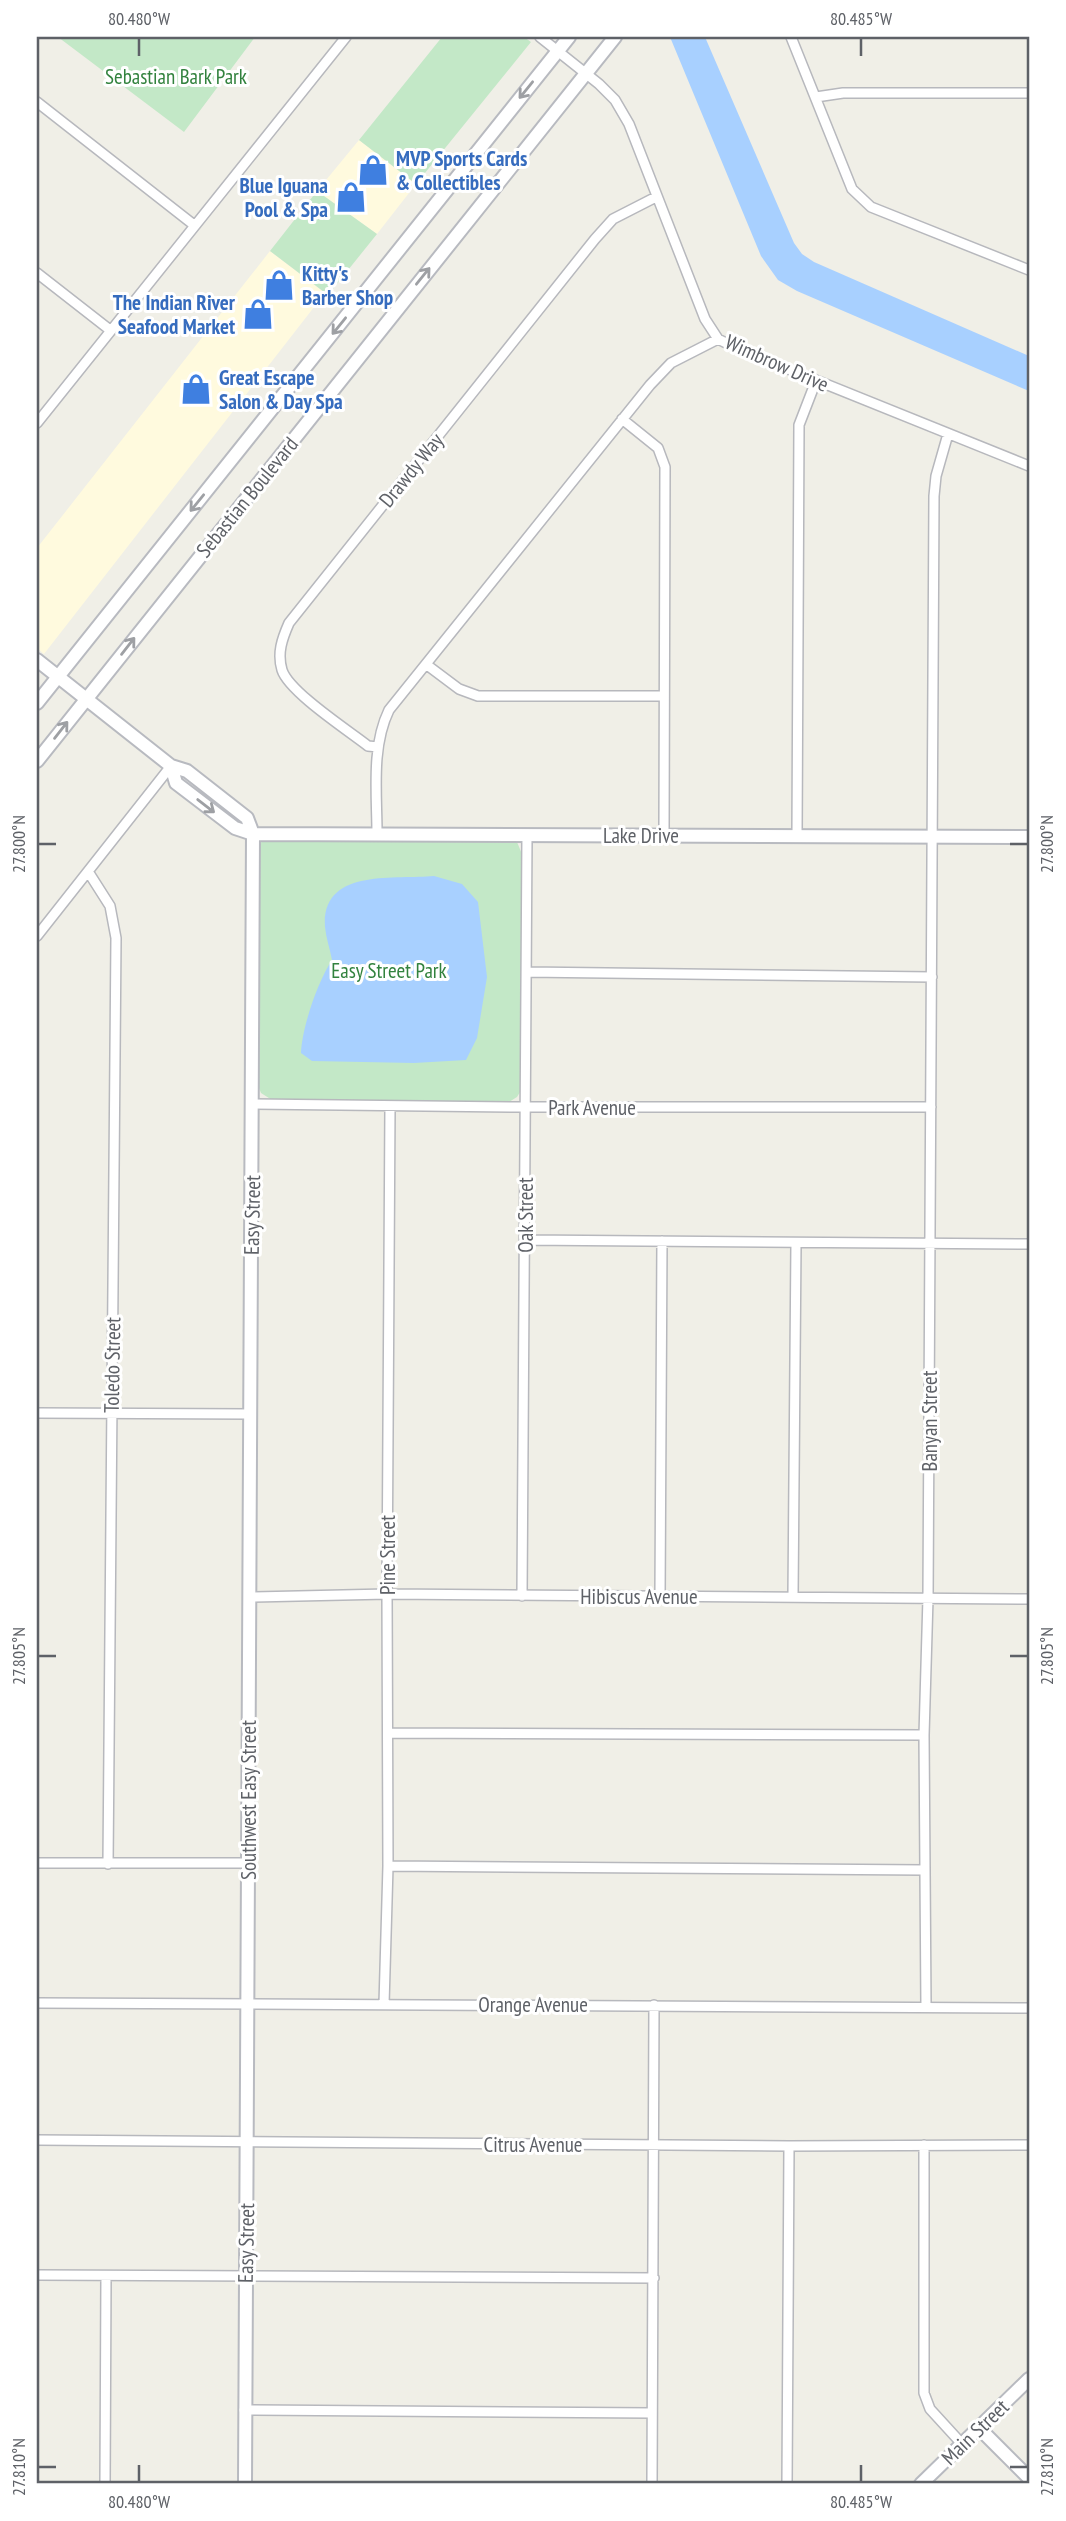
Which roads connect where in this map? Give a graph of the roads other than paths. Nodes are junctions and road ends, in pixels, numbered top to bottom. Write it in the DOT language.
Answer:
graph roads {
  1 [pos="346,37"];
  2 [pos="540,37"];
  3 [pos="569,37"];
  4 [pos="615,37"];
  5 [pos="791,37"];
  6 [pos="558,50"];
  7 [pos="586,73"];
  8 [pos="1029,93"];
  9 [pos="816,97"];
  10 [pos="37,102"];
  11 [pos="656,197"];
  12 [pos="194,225"];
  13 [pos="1029,270"];
  14 [pos="37,273"];
  15 [pos="110,330"];
  16 [pos="718,339"];
  17 [pos="816,381"];
  18 [pos="622,419"];
  19 [pos="37,423"];
  20 [pos="948,434"];
  21 [pos="1029,466"];
  22 [pos="37,660"];
  23 [pos="427,665"];
  24 [pos="57,676"];
  25 [pos="664,696"];
  26 [pos="86,699"];
  27 [pos="37,703"];
  28 [pos="378,747"];
  29 [pos="37,761"];
  30 [pos="171,766"];
  31 [pos="253,834"];
  32 [pos="377,834"];
  33 [pos="527,835"];
  34 [pos="664,835"];
  35 [pos="797,836"];
  36 [pos="932,836"];
  37 [pos="1029,837"];
  38 [pos="89,873"];
  39 [pos="37,936"];
  40 [pos="527,972"];
  41 [pos="932,977"];
  42 [pos="253,1104"];
  43 [pos="390,1106"];
  44 [pos="525,1106"];
  45 [pos="931,1107"];
  46 [pos="525,1240"];
  47 [pos="662,1241"];
  48 [pos="929,1242"];
  49 [pos="796,1243"];
  50 [pos="1029,1244"];
  51 [pos="37,1413"];
  52 [pos="112,1413"];
  53 [pos="249,1414"];
  54 [pos="387,1594"];
  55 [pos="522,1596"];
  56 [pos="660,1596"];
  57 [pos="793,1596"];
  58 [pos="249,1597"];
  59 [pos="928,1598"];
  60 [pos="1029,1599"];
  61 [pos="388,1732"];
  62 [pos="924,1735"];
  63 [pos="248,1863"];
  64 [pos="37,1864"];
  65 [pos="108,1864"];
  66 [pos="388,1866"];
  67 [pos="924,1870"];
  68 [pos="37,2003"];
  69 [pos="248,2003"];
  70 [pos="384,2004"];
  71 [pos="654,2005"];
  72 [pos="926,2006"];
  73 [pos="1029,2008"];
  74 [pos="37,2140"];
  75 [pos="247,2141"];
  76 [pos="655,2144"];
  77 [pos="923,2145"];
  78 [pos="1029,2145"];
  79 [pos="789,2146"];
  80 [pos="37,2275"];
  81 [pos="106,2276"];
  82 [pos="246,2277"];
  83 [pos="654,2278"];
  84 [pos="1029,2379"];
  85 [pos="244,2410"];
  86 [pos="652,2413"];
  87 [pos="979,2428"];
  88 [pos="962,2444"];
  89 [pos="1029,2478"];
  90 [pos="105,2484"];
  91 [pos="245,2484"];
  92 [pos="652,2484"];
  93 [pos="787,2484"];
  94 [pos="921,2484"];
  1 -- 12 [label="street"];
  2 -- 6 [label="street, Wimbrow Drive"];
  3 -- 6 [label="street, Sebastian Boulevard"];
  4 -- 7 [label="street, Sebastian Boulevard"];
  5 -- 9 [label="street"];
  6 -- 7 [label="street, Wimbrow Drive"];
  6 -- 24 [label="street, Sebastian Boulevard, one-way"];
  7 -- 11 [label="street, Wimbrow Drive"];
  26 -- 7 [label="street, Sebastian Boulevard, one-way"];
  8 -- 9 [label="street"];
  9 -- 13 [label="street"];
  10 -- 12 [label="street"];
  11 -- 16 [label="street, Wimbrow Drive"];
  11 -- 28 [label="street, Drawdy Way"];
  12 -- 15 [label="street"];
  14 -- 15 [label="street"];
  15 -- 19 [label="street"];
  16 -- 17 [label="street, Wimbrow Drive"];
  16 -- 18 [label="street"];
  17 -- 20 [label="street, Wimbrow Drive"];
  17 -- 35 [label="street"];
  18 -- 23 [label="street"];
  18 -- 25 [label="street"];
  20 -- 21 [label="street, Wimbrow Drive"];
  20 -- 36 [label="street, Banyan Street"];
  22 -- 24 [label="street"];
  23 -- 25 [label="street"];
  23 -- 28 [label="street"];
  24 -- 26 [label="street"];
  24 -- 27 [label="street, Sebastian Boulevard"];
  25 -- 34 [label="street"];
  29 -- 26 [label="street, Sebastian Boulevard, one-way"];
  26 -- 30 [label="street"];
  28 -- 32 [label="street"];
  30 -- 31 [label="street"];
  30 -- 38 [label="street"];
  31 -- 32 [label="street, Lake Drive"];
  31 -- 42 [label="street, Easy Street"];
  32 -- 33 [label="street, Lake Drive"];
  33 -- 34 [label="street, Lake Drive"];
  33 -- 40 [label="street, Oak Street"];
  34 -- 35 [label="street, Lake Drive"];
  35 -- 36 [label="street, Lake Drive"];
  36 -- 37 [label="street, Lake Drive"];
  36 -- 41 [label="street, Banyan Street"];
  38 -- 39 [label="street"];
  38 -- 52 [label="street, Toledo Street"];
  40 -- 41 [label="street"];
  40 -- 44 [label="street, Oak Street"];
  41 -- 45 [label="street, Banyan Street"];
  42 -- 43 [label="street, Park Avenue"];
  42 -- 53 [label="street, Easy Street"];
  43 -- 44 [label="street, Park Avenue"];
  43 -- 54 [label="street, Pine Street"];
  44 -- 45 [label="street, Park Avenue"];
  44 -- 46 [label="street, Oak Street"];
  45 -- 48 [label="street, Banyan Street"];
  46 -- 47 [label="street"];
  46 -- 55 [label="street, Oak Street"];
  47 -- 49 [label="street"];
  47 -- 56 [label="street"];
  48 -- 49 [label="street"];
  48 -- 50 [label="street"];
  48 -- 59 [label="street, Banyan Street"];
  49 -- 57 [label="street"];
  51 -- 52 [label="street"];
  52 -- 53 [label="street"];
  52 -- 65 [label="street, Toledo Street"];
  53 -- 58 [label="street, Easy Street"];
  54 -- 55 [label="street, Hibiscus Avenue"];
  54 -- 58 [label="street, Hibiscus Avenue"];
  54 -- 61 [label="street, Pine Street"];
  55 -- 56 [label="street, Hibiscus Avenue"];
  56 -- 57 [label="street, Hibiscus Avenue"];
  57 -- 59 [label="street, Hibiscus Avenue"];
  58 -- 63 [label="street, Southwest Easy Street"];
  59 -- 60 [label="street, Hibiscus Avenue"];
  59 -- 62 [label="street, Banyan Street"];
  61 -- 62 [label="street"];
  61 -- 66 [label="street, Pine Street"];
  62 -- 67 [label="street, Banyan Street"];
  63 -- 65 [label="street"];
  63 -- 69 [label="street, Southwest Easy Street"];
  64 -- 65 [label="street"];
  66 -- 67 [label="street"];
  66 -- 70 [label="street, Pine Street"];
  67 -- 72 [label="street, Banyan Street"];
  68 -- 69 [label="street, Orange Avenue"];
  69 -- 70 [label="street, Orange Avenue"];
  69 -- 75 [label="street, Easy Street"];
  70 -- 71 [label="street, Orange Avenue"];
  71 -- 72 [label="street, Orange Avenue"];
  71 -- 76 [label="street"];
  72 -- 73 [label="street, Orange Avenue"];
  74 -- 75 [label="street, Citrus Avenue"];
  75 -- 76 [label="street, Citrus Avenue"];
  75 -- 82 [label="street, Easy Street"];
  76 -- 79 [label="street, Citrus Avenue"];
  76 -- 83 [label="street"];
  77 -- 78 [label="street, Citrus Avenue"];
  77 -- 79 [label="street, Citrus Avenue"];
  77 -- 88 [label="street"];
  79 -- 93 [label="street"];
  80 -- 81 [label="street"];
  81 -- 82 [label="street"];
  81 -- 90 [label="street"];
  82 -- 83 [label="street"];
  82 -- 85 [label="street, Easy Street"];
  83 -- 86 [label="street"];
  84 -- 87 [label="street, Main Street"];
  85 -- 86 [label="street"];
  85 -- 91 [label="street, Easy Street"];
  86 -- 92 [label="street"];
  87 -- 88 [label="street, Main Street"];
  87 -- 89 [label="street"];
  88 -- 94 [label="street, Main Street"];
}
